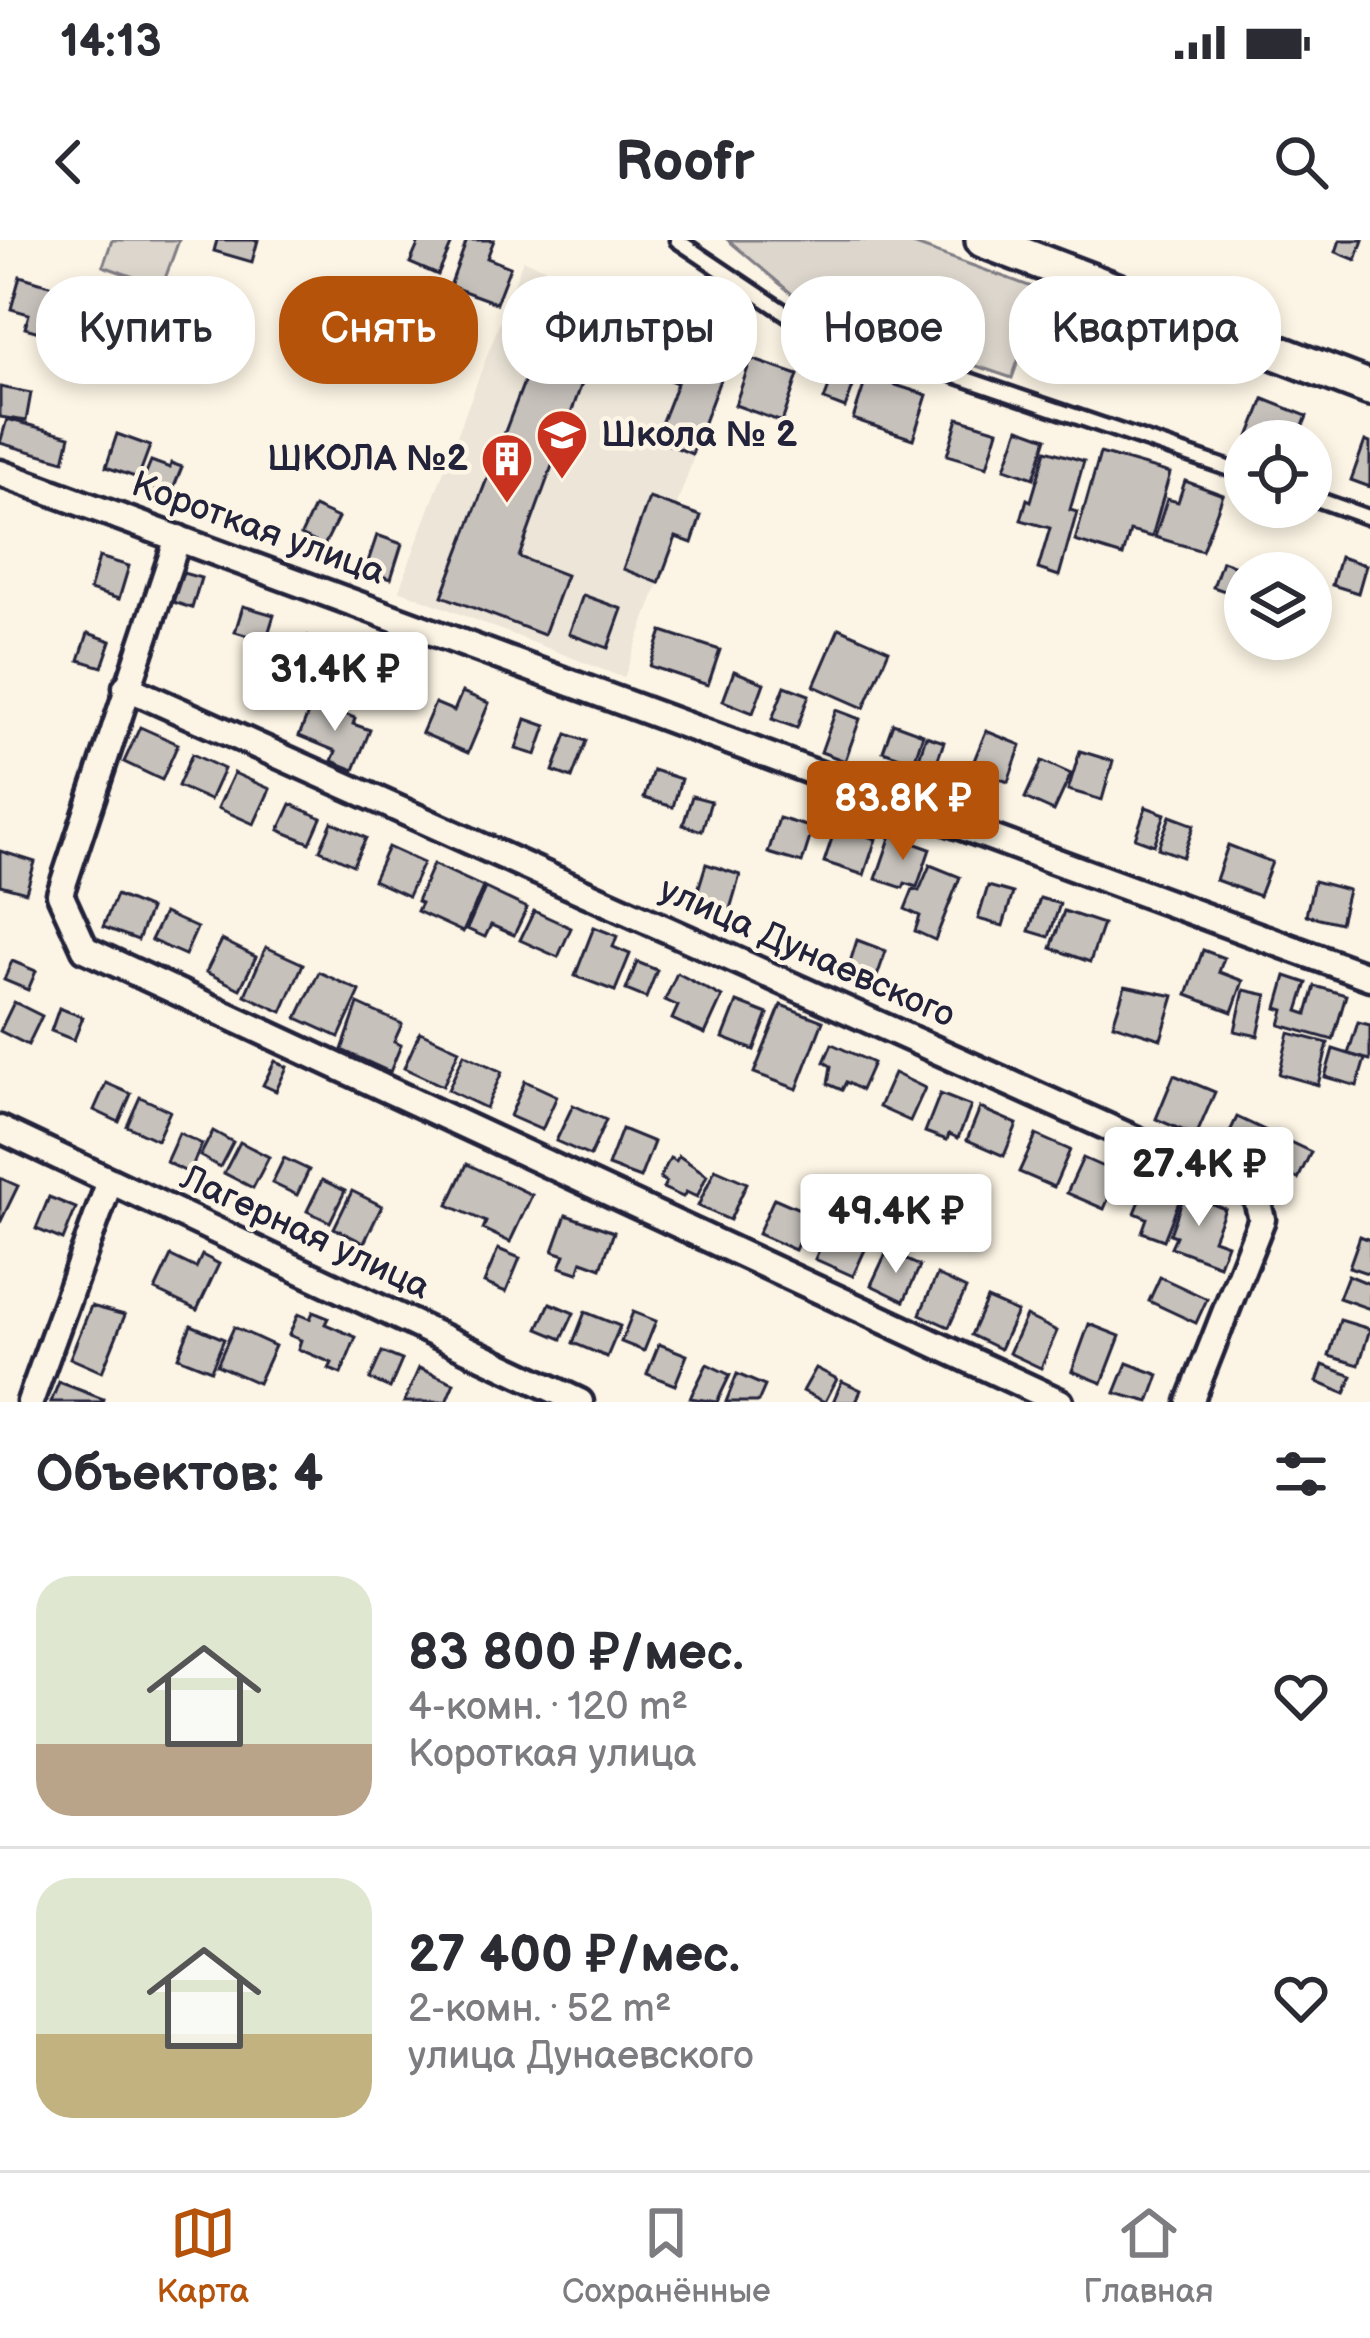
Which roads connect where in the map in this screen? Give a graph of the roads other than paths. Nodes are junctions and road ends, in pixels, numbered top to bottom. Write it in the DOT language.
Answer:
graph roads {
  1 [pos="677,240"];
  2 [pos="983,240"];
  3 [pos="1370,388"];
  4 [pos="1224,467"];
  5 [pos="0,473"];
  6 [pos="1332,504"];
  7 [pos="1370,518"];
  8 [pos="178,538"];
  9 [pos="126,687"];
  10 [pos="1370,977"];
  11 [pos="0,1129"];
  12 [pos="110,1180"];
  13 [pos="30,1402"];
  14 [pos="580,1402"];
  15 [pos="1060,1402"];
  16 [pos="1190,1402"];
  1 -- 4 [label="lane"];
  2 -- 3 [label="main road"];
  5 -- 8 [label="street, Короткая улица"];
  6 -- 7 [label="lane"];
  8 -- 9 [label="street"];
  8 -- 10 [label="street, Короткая улица"];
  9 -- 15 [label="street"];
  9 -- 16 [label="street, улица Дунаевского"];
  11 -- 12 [label="street, Лагерная улица"];
  12 -- 13 [label="street"];
  12 -- 14 [label="street, Лагерная улица"];
}
